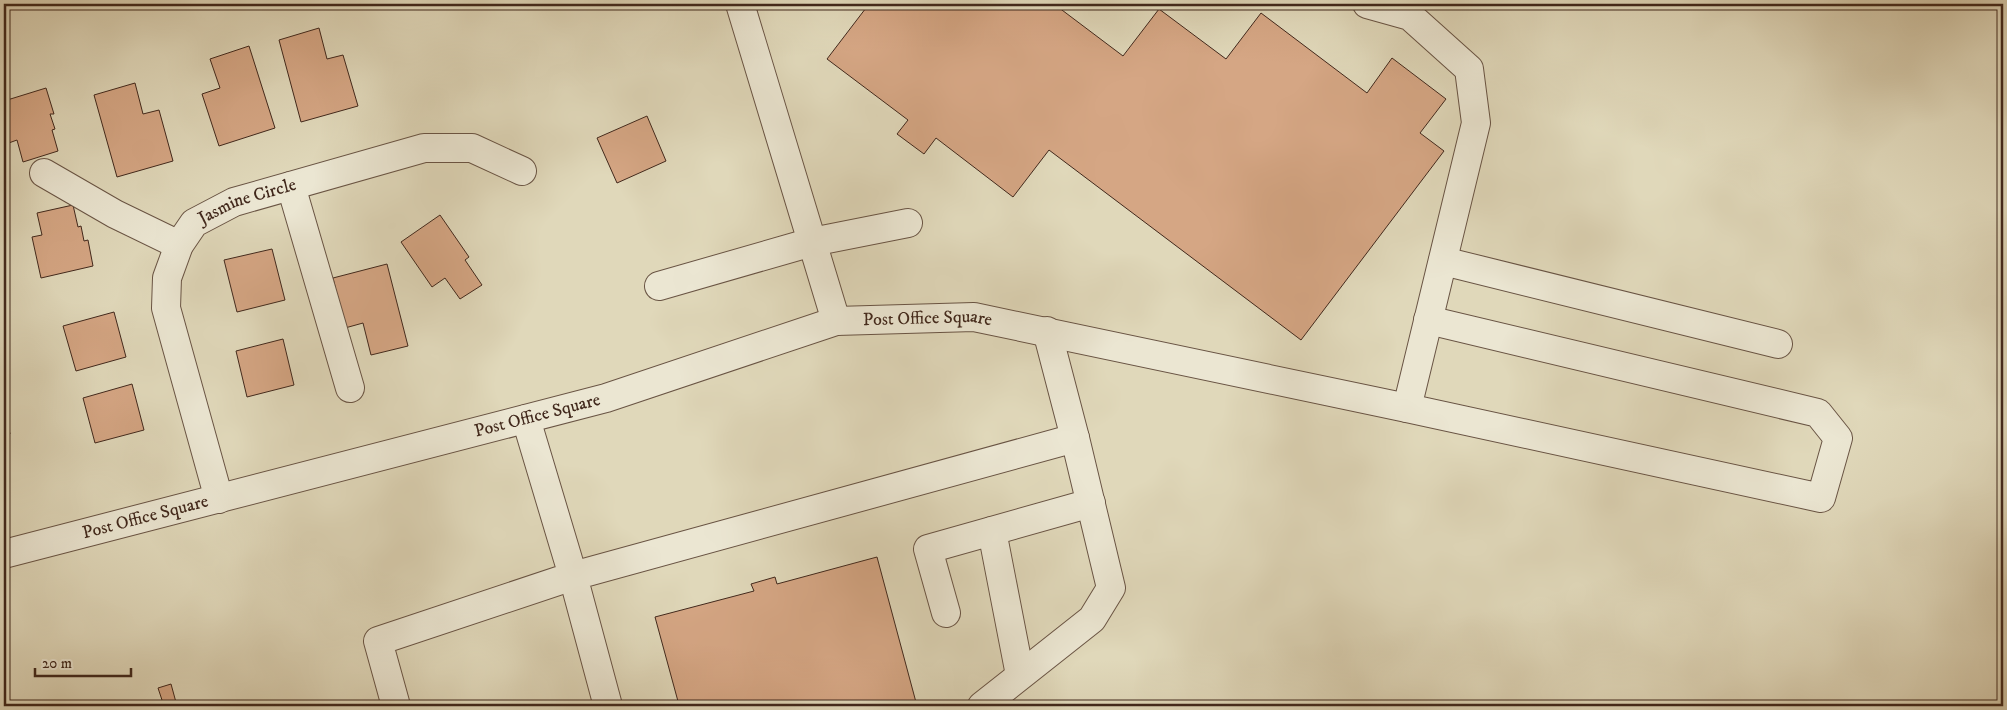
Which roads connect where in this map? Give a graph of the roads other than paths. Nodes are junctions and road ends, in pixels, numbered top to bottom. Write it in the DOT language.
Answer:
graph roads {
  1 [pos="740,4"];
  2 [pos="1367,4"];
  3 [pos="522,171"];
  4 [pos="44,174"];
  5 [pos="291,186"];
  6 [pos="908,223"];
  7 [pos="812,242"];
  8 [pos="179,245"];
  9 [pos="1442,261"];
  10 [pos="659,286"];
  11 [pos="1428,320"];
  12 [pos="836,321"];
  13 [pos="1060,334"];
  14 [pos="1778,344"];
  15 [pos="350,388"];
  16 [pos="1406,408"];
  17 [pos="526,419"];
  18 [pos="1075,438"];
  19 [pos="219,500"];
  20 [pos="1091,503"];
  21 [pos="992,531"];
  22 [pos="4,554"];
  23 [pos="573,576"];
  24 [pos="946,613"];
  25 [pos="1020,675"];
  26 [pos="396,706"];
  27 [pos="608,706"];
  28 [pos="982,706"];
  1 -- 7 [label="street"];
  2 -- 9 [label="street"];
  3 -- 5 [label="street, Jasmine Circle"];
  4 -- 8 [label="street"];
  5 -- 8 [label="street, Jasmine Circle"];
  5 -- 15 [label="street"];
  6 -- 7 [label="street"];
  7 -- 10 [label="street"];
  7 -- 12 [label="street"];
  8 -- 19 [label="street, Jasmine Circle"];
  9 -- 11 [label="street"];
  9 -- 14 [label="street"];
  11 -- 16 [label="street"];
  11 -- 16 [label="street, Post Office Square"];
  12 -- 13 [label="street, Post Office Square"];
  12 -- 17 [label="street, Post Office Square"];
  13 -- 16 [label="street, Post Office Square"];
  13 -- 18 [label="street"];
  17 -- 19 [label="street, Post Office Square"];
  17 -- 23 [label="street"];
  18 -- 20 [label="street"];
  18 -- 23 [label="street"];
  19 -- 22 [label="street, Post Office Square"];
  20 -- 21 [label="street"];
  20 -- 25 [label="street"];
  21 -- 24 [label="street"];
  21 -- 25 [label="street"];
  23 -- 26 [label="street"];
  23 -- 27 [label="street"];
  25 -- 28 [label="street"];
}
